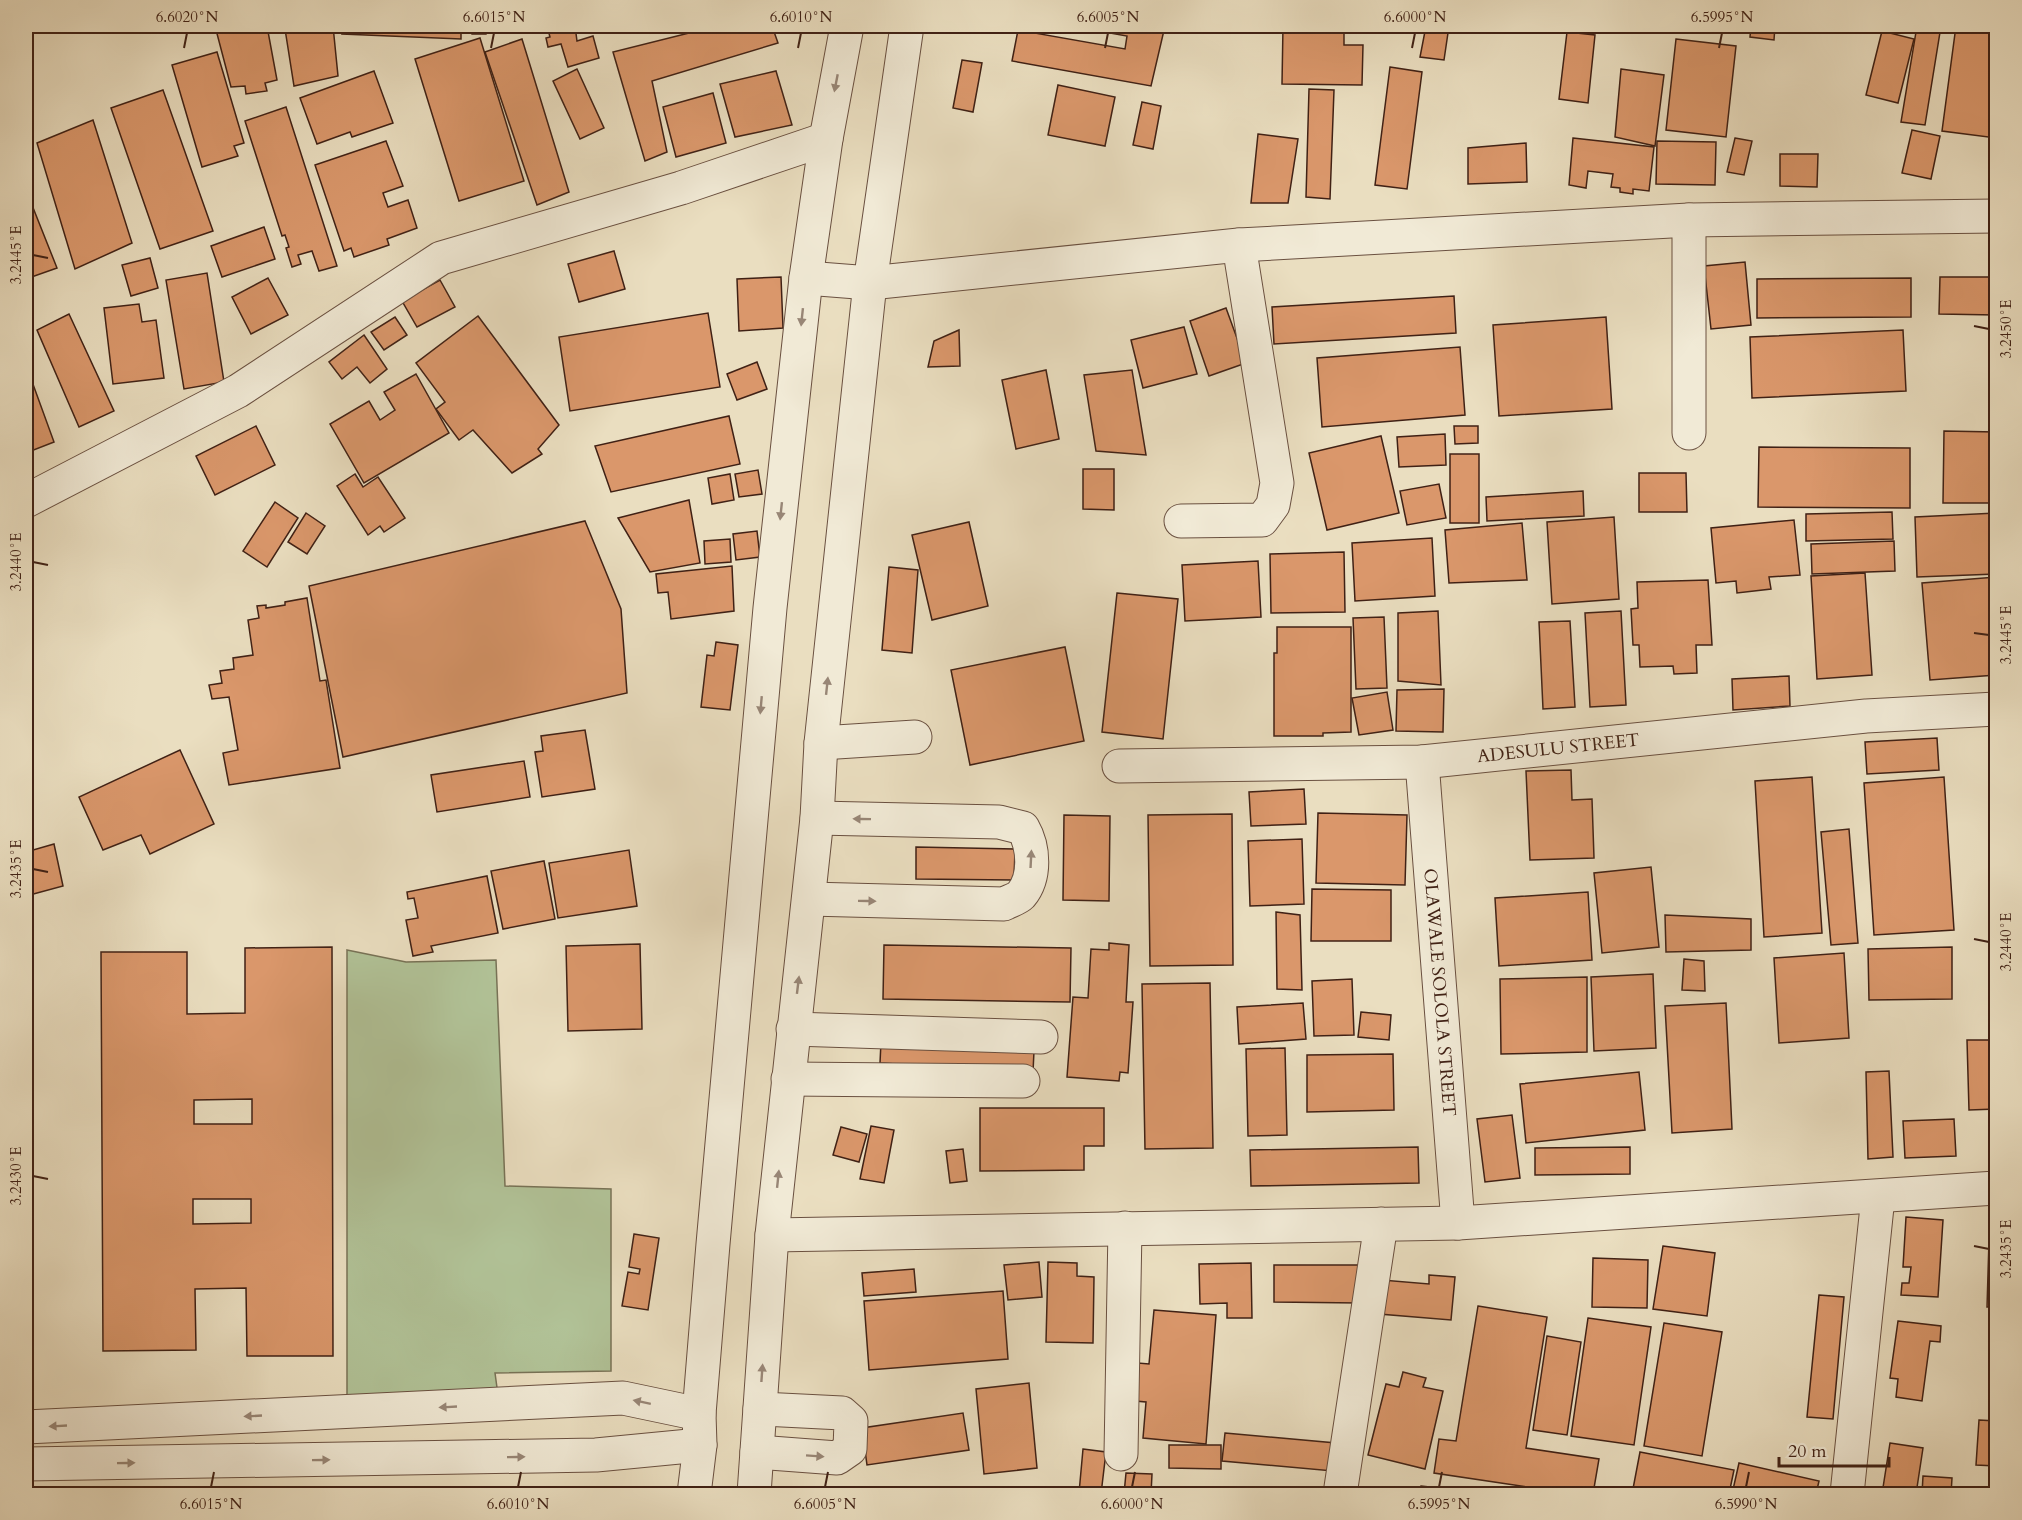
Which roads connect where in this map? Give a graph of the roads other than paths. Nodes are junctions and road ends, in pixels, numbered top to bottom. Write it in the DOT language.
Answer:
graph roads {
  1 [pos="847,26"];
  2 [pos="907,26"];
  3 [pos="826,139"];
  4 [pos="1996,216"];
  5 [pos="1689,220"];
  6 [pos="1239,245"];
  7 [pos="806,278"];
  8 [pos="870,283"];
  9 [pos="1689,433"];
  10 [pos="26,501"];
  11 [pos="1181,521"];
  12 [pos="1996,709"];
  13 [pos="915,737"];
  14 [pos="820,743"];
  15 [pos="1422,762"];
  16 [pos="1119,766"];
  17 [pos="817,818"];
  18 [pos="809,899"];
  19 [pos="793,1029"];
  20 [pos="1041,1037"];
  21 [pos="788,1080"];
  22 [pos="1023,1081"];
  23 [pos="1996,1188"];
  24 [pos="1878,1197"];
  25 [pos="1458,1223"];
  26 [pos="1381,1224"];
  27 [pos="1125,1228"];
  28 [pos="772,1235"];
  29 [pos="760,1409"];
  30 [pos="26,1427"];
  31 [pos="700,1429"];
  32 [pos="757,1452"];
  33 [pos="1121,1454"];
  34 [pos="26,1464"];
  35 [pos="694,1494"];
  36 [pos="754,1494"];
  37 [pos="1340,1494"];
  38 [pos="1847,1494"];
  1 -- 3 [label="street, one-way"];
  2 -- 8 [label="street"];
  3 -- 7 [label="street"];
  3 -- 10 [label="street"];
  4 -- 5 [label="street"];
  5 -- 6 [label="street"];
  5 -- 9 [label="street"];
  6 -- 8 [label="street"];
  6 -- 11 [label="street"];
  7 -- 8 [label="street"];
  7 -- 31 [label="street, one-way"];
  14 -- 8 [label="street, one-way"];
  12 -- 15 [label="street, ADESULU STREET"];
  13 -- 14 [label="street"];
  14 -- 17 [label="street"];
  15 -- 16 [label="street, ADESULU STREET"];
  15 -- 25 [label="street, OLAWALE SOLOLA STREET"];
  17 -- 18 [label="street"];
  18 -- 17 [label="street, one-way"];
  19 -- 18 [label="street, one-way"];
  19 -- 20 [label="street"];
  19 -- 21 [label="street"];
  21 -- 22 [label="street"];
  28 -- 21 [label="street, one-way"];
  23 -- 24 [label="street"];
  24 -- 25 [label="street"];
  24 -- 38 [label="street"];
  25 -- 26 [label="street"];
  26 -- 27 [label="street"];
  26 -- 37 [label="street"];
  27 -- 28 [label="street"];
  27 -- 33 [label="street"];
  29 -- 28 [label="street, one-way"];
  29 -- 32 [label="street"];
  32 -- 29 [label="street, one-way"];
  31 -- 30 [label="street, one-way"];
  34 -- 31 [label="street, one-way"];
  31 -- 35 [label="street"];
  32 -- 36 [label="street"];
}
